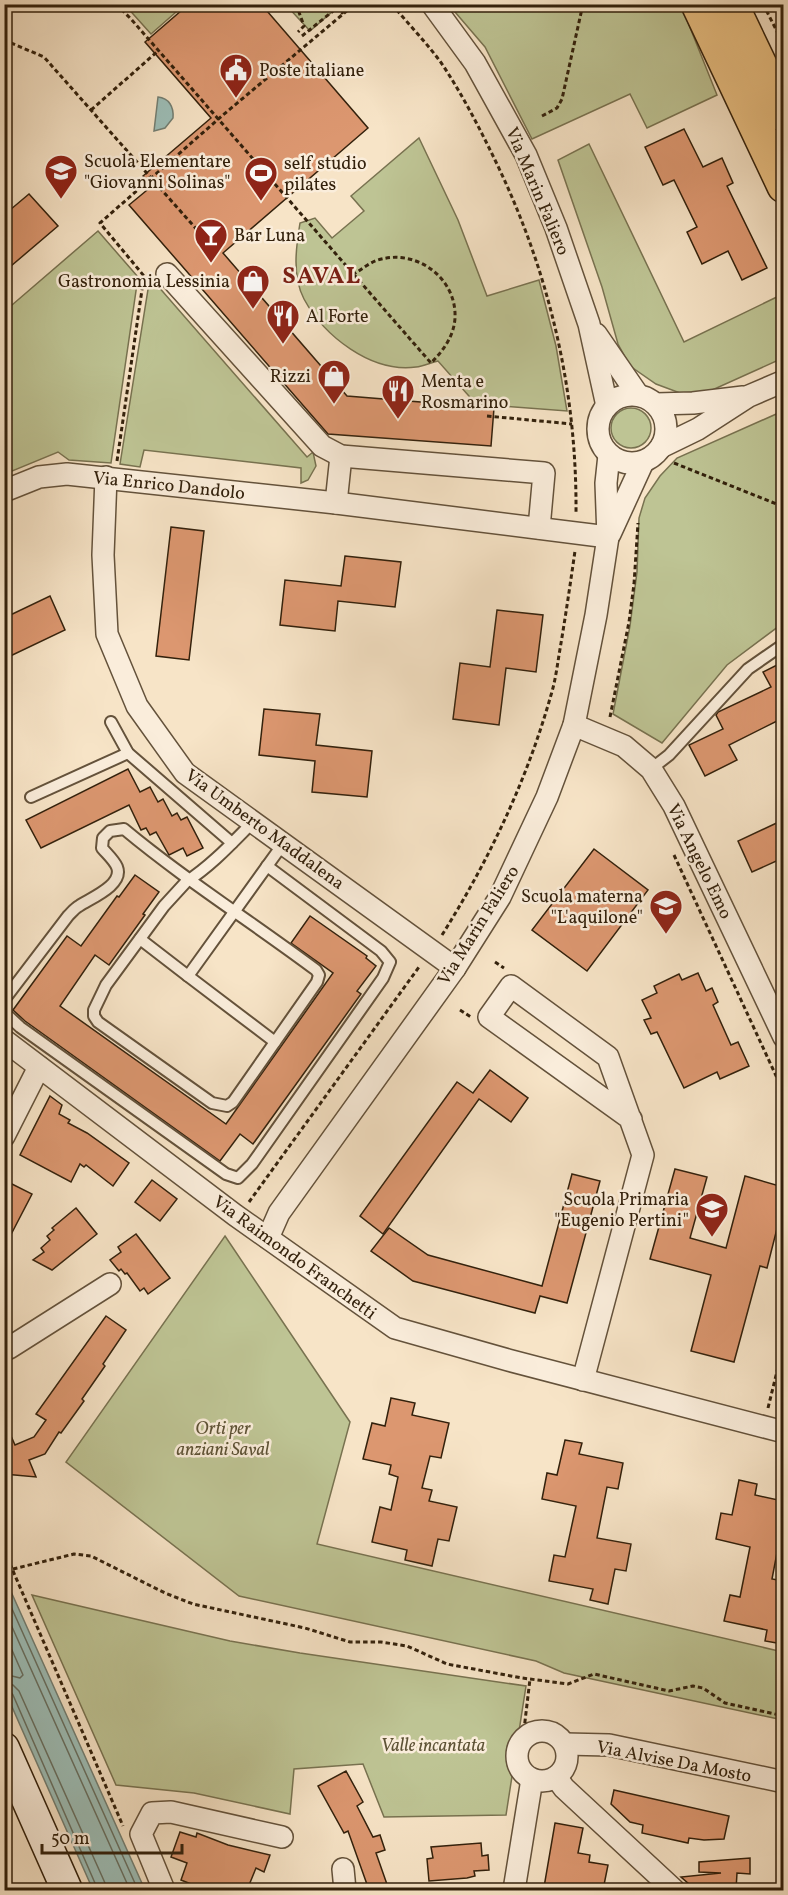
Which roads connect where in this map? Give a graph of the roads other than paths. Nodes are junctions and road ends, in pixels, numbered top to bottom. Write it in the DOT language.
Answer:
graph roads {
  1 [pos="432,4"];
  2 [pos="698,4"];
  3 [pos="731,4"];
  4 [pos="783,116"];
  5 [pos="783,186"];
  6 [pos="167,274"];
  7 [pos="589,324"];
  8 [pos="783,381"];
  9 [pos="749,396"];
  10 [pos="647,400"];
  11 [pos="607,406"];
  12 [pos="609,454"];
  13 [pos="664,454"];
  14 [pos="341,456"];
  15 [pos="643,462"];
  16 [pos="111,471"];
  17 [pos="4,491"];
  18 [pos="336,503"];
  19 [pos="539,528"];
  20 [pos="608,537"];
  21 [pos="783,644"];
  22 [pos="111,722"];
  23 [pos="574,725"];
  24 [pos="128,753"];
  25 [pos="651,768"];
  26 [pos="31,798"];
  27 [pos="253,822"];
  28 [pos="232,843"];
  29 [pos="283,844"];
  30 [pos="267,866"];
  31 [pos="190,879"];
  32 [pos="234,912"];
  33 [pos="140,939"];
  34 [pos="455,968"];
  35 [pos="188,976"];
  36 [pos="4,1000"];
  37 [pos="4,1012"];
  38 [pos="783,1037"];
  39 [pos="4,1040"];
  40 [pos="275,1042"];
  41 [pos="39,1067"];
  42 [pos="631,1119"];
  43 [pos="4,1136"];
  44 [pos="268,1238"];
  45 [pos="110,1284"];
  46 [pos="4,1348"];
  47 [pos="583,1380"];
  48 [pos="783,1432"];
  49 [pos="565,1744"];
  50 [pos="5,1752"];
  51 [pos="556,1777"];
  52 [pos="532,1779"];
  53 [pos="783,1782"];
  54 [pos="282,1837"];
  55 [pos="67,1890"];
  56 [pos="164,1890"];
  57 [pos="514,1890"];
  58 [pos="674,1890"];
  1 -- 7 [label="street, Via Marin Faliero"];
  2 -- 5 [label="main road"];
  3 -- 4 [label="main road"];
  6 -- 14 [label="street"];
  7 -- 10 [label="street, Via Marin Faliero"];
  7 -- 11 [label="street, Via Marin Faliero"];
  8 -- 9 [label="street, Via Marin Faliero"];
  9 -- 10 [label="street, Via Marin Faliero"];
  9 -- 13 [label="street, Via Marin Faliero"];
  10 -- 11 [label="street, Via Marin Faliero"];
  10 -- 13 [label="street, Via Marin Faliero"];
  11 -- 12 [label="street, Via Marin Faliero"];
  12 -- 15 [label="street"];
  12 -- 20 [label="street, Via Marin Faliero"];
  13 -- 15 [label="street, Via Marin Faliero"];
  14 -- 18 [label="street"];
  14 -- 19 [label="street"];
  15 -- 20 [label="street, Via Marin Faliero"];
  16 -- 17 [label="street, Via Enrico Dandolo"];
  16 -- 18 [label="street, Via Enrico Dandolo"];
  16 -- 27 [label="street, Via Umberto Maddalena"];
  18 -- 19 [label="street, Via Enrico Dandolo"];
  19 -- 20 [label="street, Via Enrico Dandolo"];
  20 -- 23 [label="street, Via Marin Faliero"];
  21 -- 25 [label="lane"];
  22 -- 24 [label="lane"];
  23 -- 25 [label="street, Via Angelo Emo"];
  23 -- 34 [label="street, Via Marin Faliero"];
  24 -- 26 [label="lane"];
  24 -- 28 [label="lane"];
  25 -- 38 [label="street, Via Angelo Emo"];
  27 -- 28 [label="lane"];
  27 -- 29 [label="street, Via Umberto Maddalena"];
  28 -- 31 [label="lane"];
  29 -- 30 [label="lane"];
  29 -- 34 [label="street, Via Umberto Maddalena"];
  30 -- 32 [label="lane"];
  30 -- 37 [label="lane"];
  31 -- 32 [label="lane"];
  31 -- 33 [label="lane"];
  31 -- 36 [label="lane"];
  32 -- 35 [label="lane"];
  32 -- 40 [label="lane"];
  33 -- 35 [label="lane"];
  33 -- 40 [label="lane"];
  34 -- 44 [label="street, Via Marin Faliero"];
  35 -- 40 [label="lane"];
  39 -- 41 [label="street, Via Raimondo Franchetti"];
  41 -- 43 [label="street"];
  41 -- 44 [label="street, Via Raimondo Franchetti"];
  42 -- 42 [label="street"];
  42 -- 47 [label="street"];
  44 -- 47 [label="street, Via Raimondo Franchetti"];
  45 -- 46 [label="street"];
  47 -- 48 [label="street, Via Raimondo Franchetti"];
  49 -- 51 [label="street"];
  49 -- 52 [label="street, Via Alvise Da Mosto"];
  49 -- 53 [label="street, Via Alvise Da Mosto"];
  50 -- 55 [label="street"];
  51 -- 52 [label="street"];
  51 -- 58 [label="street"];
  52 -- 57 [label="street"];
  54 -- 56 [label="street"];
}
